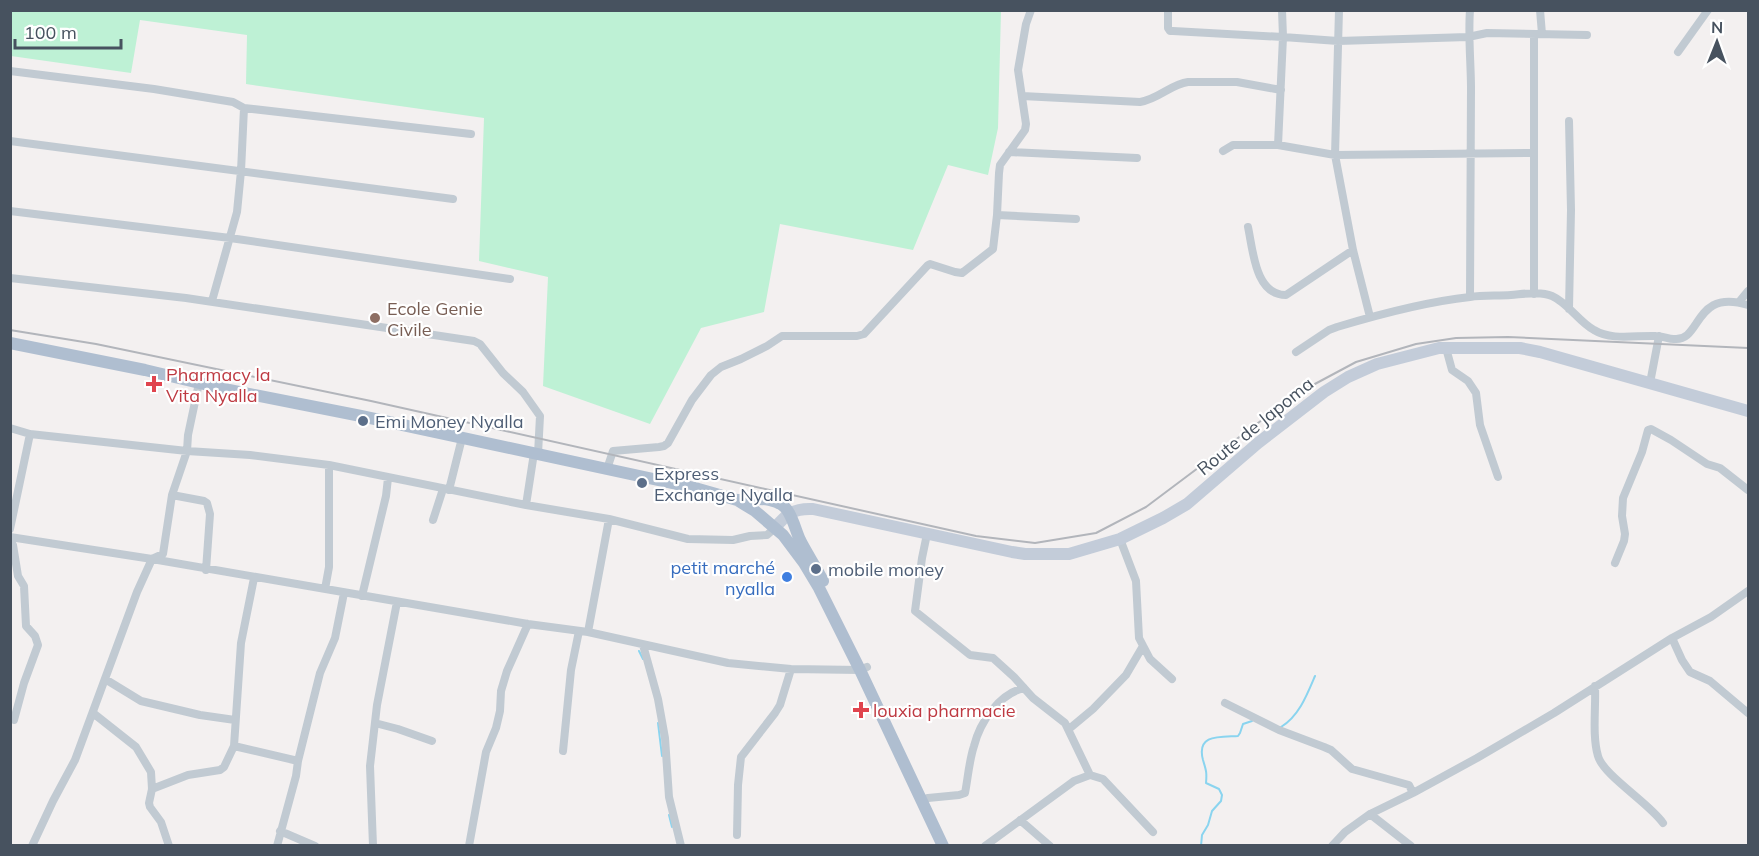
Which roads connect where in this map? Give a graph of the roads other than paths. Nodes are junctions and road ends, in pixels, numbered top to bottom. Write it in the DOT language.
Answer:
graph roads {
  1 [pos="1031,10"];
  2 [pos="1168,10"];
  3 [pos="1282,10"];
  4 [pos="1339,10"];
  5 [pos="1470,10"];
  6 [pos="1540,10"];
  7 [pos="1708,10"];
  8 [pos="1538,34"];
  9 [pos="1587,35"];
  10 [pos="1283,37"];
  11 [pos="1468,37"];
  12 [pos="1338,41"];
  13 [pos="1678,52"];
  14 [pos="10,71"];
  15 [pos="1281,90"];
  16 [pos="1022,96"];
  17 [pos="244,108"];
  18 [pos="1569,121"];
  19 [pos="471,134"];
  20 [pos="10,141"];
  21 [pos="1278,145"];
  22 [pos="1223,150"];
  23 [pos="1009,152"];
  24 [pos="1470,153"];
  25 [pos="1534,153"];
  26 [pos="1335,155"];
  27 [pos="1137,158"];
  28 [pos="241,171"];
  29 [pos="453,199"];
  30 [pos="10,211"];
  31 [pos="997,215"];
  32 [pos="1076,219"];
  33 [pos="1248,227"];
  34 [pos="230,238"];
  35 [pos="1353,250"];
  36 [pos="10,278"];
  37 [pos="510,279"];
  38 [pos="1749,291"];
  39 [pos="1534,294"];
  40 [pos="1470,297"];
  41 [pos="212,301"];
  42 [pos="1744,303"];
  43 [pos="1569,309"];
  44 [pos="1370,317"];
  45 [pos="1659,336"];
  46 [pos="10,343"];
  47 [pos="1446,348"];
  48 [pos="1296,352"];
  49 [pos="199,383"];
  50 [pos="1650,383"];
  51 [pos="1749,411"];
  52 [pos="10,428"];
  53 [pos="30,434"];
  54 [pos="462,438"];
  55 [pos="187,451"];
  56 [pos="536,454"];
  57 [pos="329,465"];
  58 [pos="607,469"];
  59 [pos="1498,477"];
  60 [pos="388,478"];
  61 [pos="446,489"];
  62 [pos="1749,490"];
  63 [pos="172,495"];
  64 [pos="737,500"];
  65 [pos="525,505"];
  66 [pos="789,513"];
  67 [pos="609,519"];
  68 [pos="434,520"];
  69 [pos="10,528"];
  70 [pos="775,528"];
  71 [pos="927,534"];
  72 [pos="10,538"];
  73 [pos="1120,539"];
  74 [pos="152,559"];
  75 [pos="809,562"];
  76 [pos="1615,563"];
  77 [pos="206,570"];
  78 [pos="254,578"];
  79 [pos="325,589"];
  80 [pos="1749,591"];
  81 [pos="344,593"];
  82 [pos="362,596"];
  83 [pos="397,602"];
  84 [pos="528,624"];
  85 [pos="583,631"];
  86 [pos="1672,638"];
  87 [pos="643,645"];
  88 [pos="1143,646"];
  89 [pos="863,668"];
  90 [pos="791,669"];
  91 [pos="105,679"];
  92 [pos="1172,679"];
  93 [pos="1595,686"];
  94 [pos="1024,688"];
  95 [pos="1225,703"];
  96 [pos="93,713"];
  97 [pos="1749,713"];
  98 [pos="14,720"];
  99 [pos="235,720"];
  100 [pos="375,723"];
  101 [pos="1069,729"];
  102 [pos="432,741"];
  103 [pos="234,746"];
  104 [pos="563,751"];
  105 [pos="298,760"];
  106 [pos="1090,775"];
  107 [pos="152,789"];
  108 [pos="1413,793"];
  109 [pos="928,798"];
  110 [pos="1370,814"];
  111 [pos="1020,820"];
  112 [pos="1663,824"];
  113 [pos="280,831"];
  114 [pos="1153,832"];
  115 [pos="737,835"];
  116 [pos="32,846"];
  117 [pos="169,846"];
  118 [pos="277,846"];
  119 [pos="315,846"];
  120 [pos="373,846"];
  121 [pos="469,846"];
  122 [pos="681,846"];
  123 [pos="942,846"];
  124 [pos="950,846"];
  125 [pos="985,846"];
  126 [pos="1050,846"];
  127 [pos="1332,846"];
  128 [pos="1411,846"];
  1 -- 16 [label="street"];
  2 -- 10 [label="street"];
  3 -- 10 [label="street"];
  4 -- 12 [label="street"];
  5 -- 11 [label="street"];
  6 -- 8 [label="street"];
  7 -- 13 [label="street"];
  8 -- 9 [label="street"];
  8 -- 11 [label="street"];
  8 -- 25 [label="street"];
  10 -- 12 [label="street"];
  10 -- 15 [label="street"];
  11 -- 12 [label="street"];
  11 -- 24 [label="street"];
  12 -- 26 [label="street"];
  14 -- 17 [label="street"];
  15 -- 16 [label="street"];
  15 -- 21 [label="street"];
  16 -- 23 [label="street"];
  17 -- 19 [label="street"];
  17 -- 28 [label="street"];
  18 -- 43 [label="street"];
  20 -- 28 [label="street"];
  21 -- 22 [label="street"];
  21 -- 26 [label="street"];
  23 -- 27 [label="street"];
  23 -- 31 [label="street"];
  24 -- 25 [label="street"];
  24 -- 26 [label="street"];
  24 -- 40 [label="street"];
  25 -- 39 [label="street"];
  26 -- 35 [label="street"];
  28 -- 29 [label="street"];
  28 -- 34 [label="street"];
  30 -- 34 [label="street"];
  31 -- 32 [label="street"];
  31 -- 58 [label="street"];
  33 -- 35 [label="street"];
  34 -- 37 [label="street"];
  34 -- 41 [label="street"];
  35 -- 44 [label="street"];
  36 -- 41 [label="street"];
  38 -- 42 [label="street"];
  39 -- 40 [label="street"];
  39 -- 43 [label="street"];
  40 -- 44 [label="street"];
  41 -- 56 [label="street"];
  42 -- 45 [label="street"];
  43 -- 45 [label="street"];
  44 -- 48 [label="street"];
  45 -- 50 [label="street"];
  46 -- 49 [label="main road"];
  47 -- 50 [label="street, Route de Japoma"];
  47 -- 59 [label="street"];
  47 -- 73 [label="street, Route de Japoma"];
  49 -- 54 [label="main road"];
  49 -- 55 [label="street"];
  50 -- 51 [label="street, Route de Japoma"];
  52 -- 53 [label="street"];
  53 -- 55 [label="street"];
  53 -- 69 [label="street"];
  54 -- 56 [label="main road"];
  54 -- 61 [label="street"];
  55 -- 57 [label="street"];
  55 -- 63 [label="street"];
  56 -- 58 [label="main road"];
  56 -- 65 [label="street"];
  57 -- 60 [label="street"];
  57 -- 79 [label="street"];
  58 -- 64 [label="main road"];
  60 -- 61 [label="street"];
  60 -- 82 [label="street"];
  61 -- 65 [label="street"];
  61 -- 68 [label="street"];
  62 -- 76 [label="street"];
  63 -- 74 [label="street"];
  63 -- 77 [label="street"];
  64 -- 66 [label="main road"];
  64 -- 70 [label="main road"];
  65 -- 67 [label="street"];
  66 -- 70 [label="street"];
  66 -- 71 [label="street, Route de Japoma"];
  66 -- 75 [label="main road"];
  67 -- 70 [label="street"];
  67 -- 85 [label="street"];
  70 -- 75 [label="main road"];
  71 -- 73 [label="street, Route de Japoma"];
  71 -- 94 [label="street"];
  72 -- 74 [label="street"];
  72 -- 98 [label="street"];
  73 -- 88 [label="street"];
  74 -- 77 [label="street"];
  74 -- 91 [label="street"];
  75 -- 89 [label="main road"];
  77 -- 78 [label="street"];
  78 -- 79 [label="street"];
  78 -- 99 [label="street"];
  79 -- 81 [label="street"];
  80 -- 86 [label="street"];
  81 -- 82 [label="street"];
  81 -- 105 [label="street"];
  82 -- 83 [label="street"];
  83 -- 84 [label="street"];
  83 -- 100 [label="street"];
  84 -- 85 [label="street"];
  84 -- 121 [label="street"];
  85 -- 87 [label="street"];
  85 -- 104 [label="street"];
  86 -- 93 [label="street"];
  86 -- 97 [label="street"];
  87 -- 90 [label="street"];
  87 -- 122 [label="street"];
  88 -- 92 [label="street"];
  88 -- 101 [label="street"];
  89 -- 90 [label="street"];
  89 -- 109 [label="main road"];
  89 -- 123 [label="main road"];
  90 -- 115 [label="street"];
  91 -- 96 [label="street"];
  91 -- 99 [label="street"];
  93 -- 108 [label="street"];
  93 -- 112 [label="street"];
  94 -- 101 [label="street"];
  94 -- 109 [label="street"];
  95 -- 108 [label="street"];
  96 -- 107 [label="street"];
  96 -- 116 [label="street"];
  99 -- 103 [label="street"];
  100 -- 102 [label="street"];
  100 -- 120 [label="street"];
  101 -- 106 [label="street"];
  103 -- 105 [label="street"];
  103 -- 107 [label="street"];
  105 -- 113 [label="street"];
  106 -- 111 [label="street"];
  106 -- 114 [label="street"];
  107 -- 117 [label="street"];
  108 -- 110 [label="street"];
  109 -- 124 [label="main road"];
  110 -- 127 [label="street"];
  110 -- 128 [label="street"];
  111 -- 125 [label="street"];
  111 -- 126 [label="street"];
  113 -- 118 [label="street"];
  113 -- 119 [label="street"];
}
